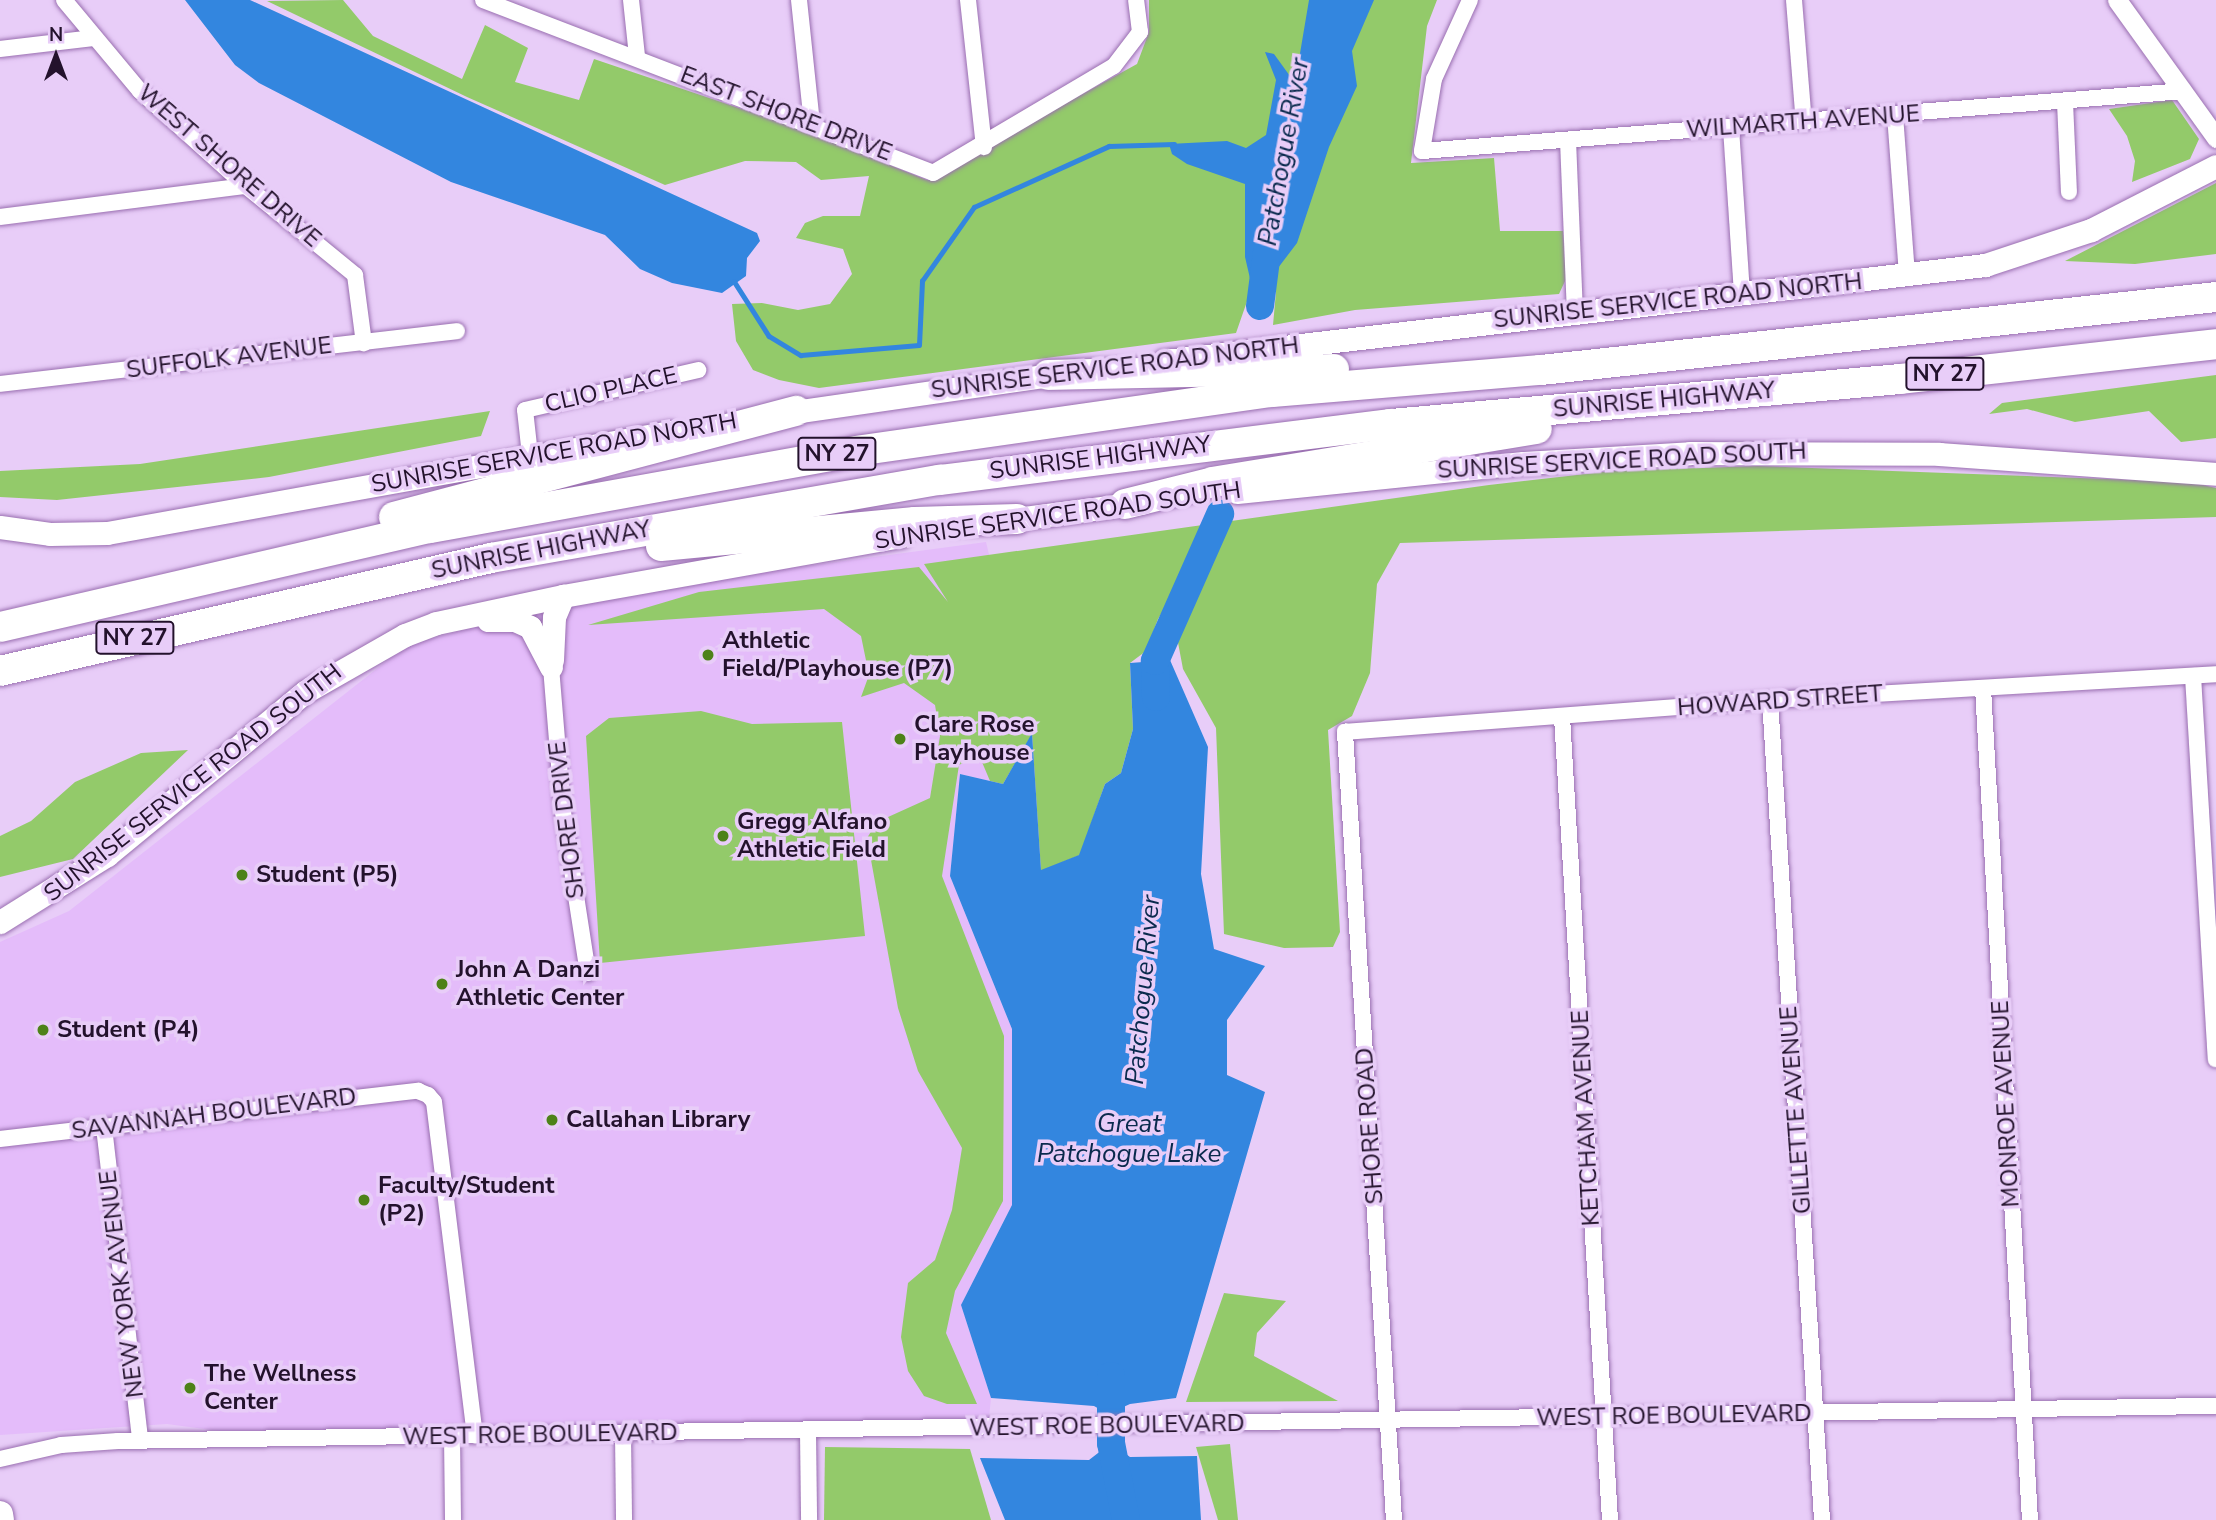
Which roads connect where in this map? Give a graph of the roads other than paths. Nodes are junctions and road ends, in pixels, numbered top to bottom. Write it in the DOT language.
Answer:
graph roads {
  1 [pos="64,0"];
  2 [pos="483,0"];
  3 [pos="631,0"];
  4 [pos="799,0"];
  5 [pos="968,0"];
  6 [pos="1136,0"];
  7 [pos="1470,0"];
  8 [pos="1794,0"];
  9 [pos="2117,0"];
  10 [pos="93,38"];
  11 [pos="0,49"];
  12 [pos="637,56"];
  13 [pos="2183,91"];
  14 [pos="2065,102"];
  15 [pos="1895,115"];
  16 [pos="812,123"];
  17 [pos="1804,123"];
  18 [pos="1731,128"];
  19 [pos="2216,138"];
  20 [pos="1568,140"];
  21 [pos="984,147"];
  22 [pos="2216,166"];
  23 [pos="246,186"];
  24 [pos="2069,192"];
  25 [pos="0,217"];
  26 [pos="1908,275"];
  27 [pos="1742,293"];
  28 [pos="2216,297"];
  29 [pos="1575,311"];
  30 [pos="457,331"];
  31 [pos="364,343"];
  32 [pos="2216,344"];
  33 [pos="698,370"];
  34 [pos="1541,370"];
  35 [pos="1048,375"];
  36 [pos="0,384"];
  37 [pos="1674,400"];
  38 [pos="796,411"];
  39 [pos="530,455"];
  40 [pos="2216,474"];
  41 [pos="1125,504"];
  42 [pos="1017,519"];
  43 [pos="0,527"];
  44 [pos="491,558"];
  45 [pos="142,594"];
  46 [pos="563,596"];
  47 [pos="436,623"];
  48 [pos="0,627"];
  49 [pos="551,667"];
  50 [pos="0,671"];
  51 [pos="2216,674"];
  52 [pos="2193,676"];
  53 [pos="1983,688"];
  54 [pos="1770,700"];
  55 [pos="1562,717"];
  56 [pos="1345,732"];
  57 [pos="0,922"];
  58 [pos="588,973"];
  59 [pos="2216,1059"];
  60 [pos="104,1127"];
  61 [pos="0,1139"];
  62 [pos="2216,1406"];
  63 [pos="2023,1409"];
  64 [pos="1815,1413"];
  65 [pos="1604,1419"];
  66 [pos="1388,1423"];
  67 [pos="808,1432"];
  68 [pos="623,1434"];
  69 [pos="475,1435"];
  70 [pos="453,1436"];
  71 [pos="140,1440"];
  72 [pos="0,1460"];
  73 [pos="0,1514"];
  74 [pos="1,1520"];
  75 [pos="453,1520"];
  76 [pos="624,1520"];
  77 [pos="809,1520"];
  78 [pos="1394,1520"];
  79 [pos="1610,1520"];
  80 [pos="1822,1520"];
  81 [pos="2030,1520"];
  1 -- 10 [label="street, WEST SHORE DRIVE"];
  2 -- 12 [label="street, EAST SHORE DRIVE"];
  3 -- 12 [label="street"];
  4 -- 16 [label="street"];
  5 -- 21 [label="street"];
  6 -- 21 [label="street, EAST SHORE DRIVE"];
  7 -- 20 [label="street, WILMARTH AVENUE"];
  8 -- 17 [label="street"];
  9 -- 13 [label="street"];
  10 -- 11 [label="street"];
  10 -- 23 [label="street, WEST SHORE DRIVE"];
  12 -- 16 [label="street, EAST SHORE DRIVE"];
  13 -- 14 [label="street, WILMARTH AVENUE"];
  13 -- 19 [label="street"];
  14 -- 15 [label="street, WILMARTH AVENUE"];
  14 -- 24 [label="street"];
  15 -- 17 [label="street, WILMARTH AVENUE"];
  15 -- 26 [label="street"];
  16 -- 21 [label="street, EAST SHORE DRIVE"];
  17 -- 18 [label="street, WILMARTH AVENUE"];
  18 -- 20 [label="street, WILMARTH AVENUE"];
  18 -- 27 [label="street"];
  20 -- 29 [label="street"];
  22 -- 26 [label="main road, SUNRISE SERVICE ROAD NORTH"];
  23 -- 25 [label="street"];
  23 -- 31 [label="street, WEST SHORE DRIVE"];
  26 -- 27 [label="main road, SUNRISE SERVICE ROAD NORTH"];
  27 -- 29 [label="main road, SUNRISE SERVICE ROAD NORTH"];
  28 -- 34 [label="highway, SUNRISE HIGHWAY / NY 27"];
  29 -- 35 [label="main road, SUNRISE SERVICE ROAD NORTH"];
  30 -- 31 [label="street, SUFFOLK AVENUE"];
  31 -- 36 [label="street, SUFFOLK AVENUE"];
  32 -- 37 [label="highway, SUNRISE HIGHWAY / NY 27"];
  33 -- 39 [label="street, CLIO PLACE"];
  34 -- 35 [label="highway"];
  34 -- 45 [label="highway, SUNRISE HIGHWAY / NY 27"];
  35 -- 38 [label="main road, SUNRISE SERVICE ROAD NORTH"];
  37 -- 41 [label="highway"];
  37 -- 44 [label="highway, SUNRISE HIGHWAY / NY 27"];
  38 -- 39 [label="main road, SUNRISE SERVICE ROAD NORTH"];
  38 -- 45 [label="highway"];
  39 -- 43 [label="main road, SUNRISE SERVICE ROAD NORTH"];
  40 -- 41 [label="main road, SUNRISE SERVICE ROAD SOUTH"];
  41 -- 42 [label="main road, SUNRISE SERVICE ROAD SOUTH"];
  42 -- 44 [label="highway"];
  42 -- 46 [label="main road, SUNRISE SERVICE ROAD SOUTH"];
  44 -- 50 [label="highway, SUNRISE HIGHWAY / NY 27"];
  45 -- 48 [label="highway, SUNRISE HIGHWAY / NY 27"];
  46 -- 47 [label="main road, SUNRISE SERVICE ROAD SOUTH"];
  46 -- 49 [label="main road"];
  47 -- 49 [label="main road"];
  47 -- 57 [label="main road, SUNRISE SERVICE ROAD SOUTH"];
  49 -- 58 [label="street, SHORE DRIVE"];
  51 -- 52 [label="street, HOWARD STREET"];
  52 -- 53 [label="street, HOWARD STREET"];
  52 -- 59 [label="street"];
  53 -- 54 [label="street, HOWARD STREET"];
  53 -- 63 [label="street, MONROE AVENUE"];
  54 -- 55 [label="street, HOWARD STREET"];
  54 -- 64 [label="street, GILLETTE AVENUE"];
  55 -- 56 [label="street, HOWARD STREET"];
  55 -- 65 [label="street, KETCHAM AVENUE"];
  56 -- 66 [label="street, SHORE ROAD"];
  60 -- 61 [label="street, SAVANNAH BOULEVARD"];
  60 -- 69 [label="street, SAVANNAH BOULEVARD"];
  60 -- 71 [label="street, NEW YORK AVENUE"];
  62 -- 63 [label="street, WEST ROE BOULEVARD"];
  63 -- 64 [label="street, WEST ROE BOULEVARD"];
  63 -- 81 [label="street, MONROE AVENUE"];
  64 -- 65 [label="street, WEST ROE BOULEVARD"];
  64 -- 80 [label="street, GILLETTE AVENUE"];
  65 -- 66 [label="street, WEST ROE BOULEVARD"];
  65 -- 79 [label="street, KETCHAM AVENUE"];
  66 -- 67 [label="street, WEST ROE BOULEVARD"];
  66 -- 78 [label="street, SHORE ROAD"];
  67 -- 68 [label="street, WEST ROE BOULEVARD"];
  67 -- 77 [label="street"];
  68 -- 69 [label="street, WEST ROE BOULEVARD"];
  68 -- 76 [label="street"];
  69 -- 70 [label="street, WEST ROE BOULEVARD"];
  70 -- 71 [label="street, WEST ROE BOULEVARD"];
  70 -- 75 [label="street"];
  71 -- 72 [label="street, WEST ROE BOULEVARD"];
  73 -- 74 [label="main road"];
}
